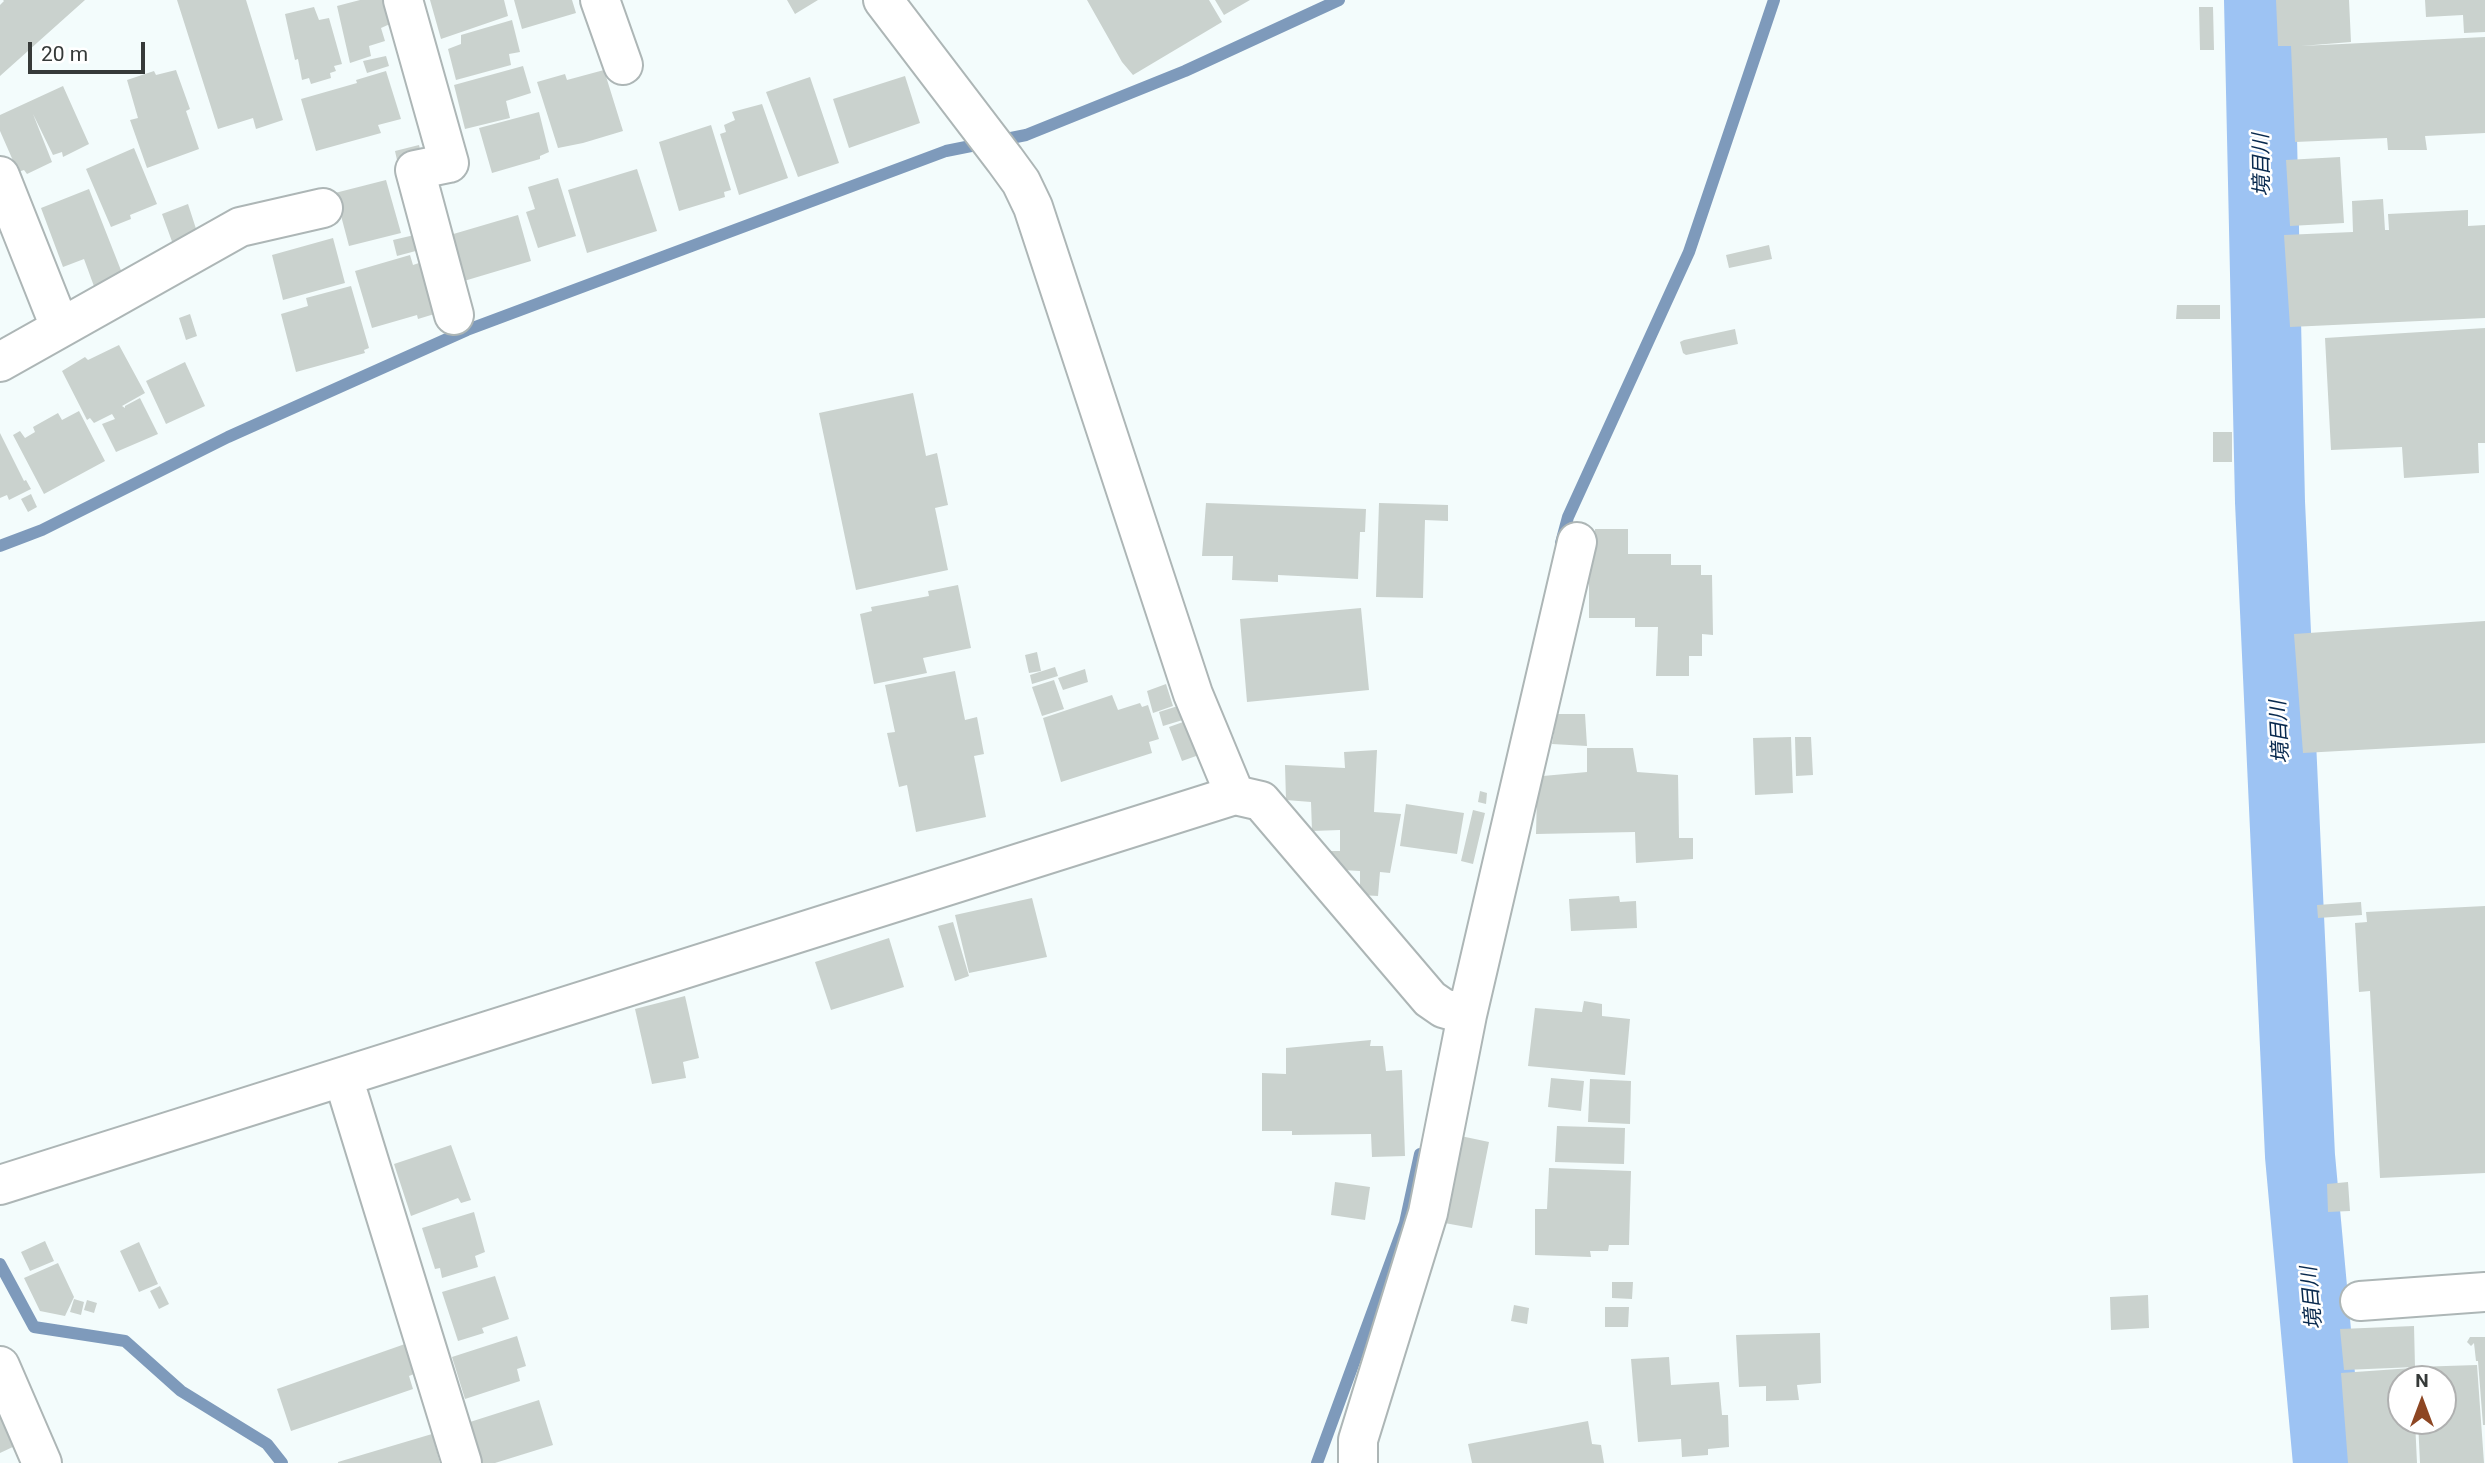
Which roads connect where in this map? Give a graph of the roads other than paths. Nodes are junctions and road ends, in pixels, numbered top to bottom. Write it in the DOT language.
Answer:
graph roads {
  1 [pos="403,0"];
  2 [pos="600,0"];
  3 [pos="883,0"];
  4 [pos="623,65"];
  5 [pos="0,176"];
  6 [pos="323,208"];
  7 [pos="454,315"];
  8 [pos="60,327"];
  9 [pos="0,362"];
  10 [pos="1577,542"];
  11 [pos="1235,795"];
  12 [pos="1456,1012"];
  13 [pos="343,1077"];
  14 [pos="0,1185"];
  15 [pos="2485,1292"];
  16 [pos="2360,1301"];
  17 [pos="0,1366"];
  18 [pos="42,1463"];
  19 [pos="462,1463"];
  20 [pos="1358,1463"];
  1 -- 7 [label="street"];
  2 -- 4 [label="street"];
  3 -- 11 [label="street"];
  5 -- 8 [label="street"];
  6 -- 8 [label="street"];
  8 -- 9 [label="street"];
  10 -- 12 [label="street"];
  11 -- 12 [label="street"];
  11 -- 13 [label="street"];
  12 -- 20 [label="street"];
  13 -- 14 [label="street"];
  13 -- 19 [label="street"];
  15 -- 16 [label="street"];
  17 -- 18 [label="street"];
}
